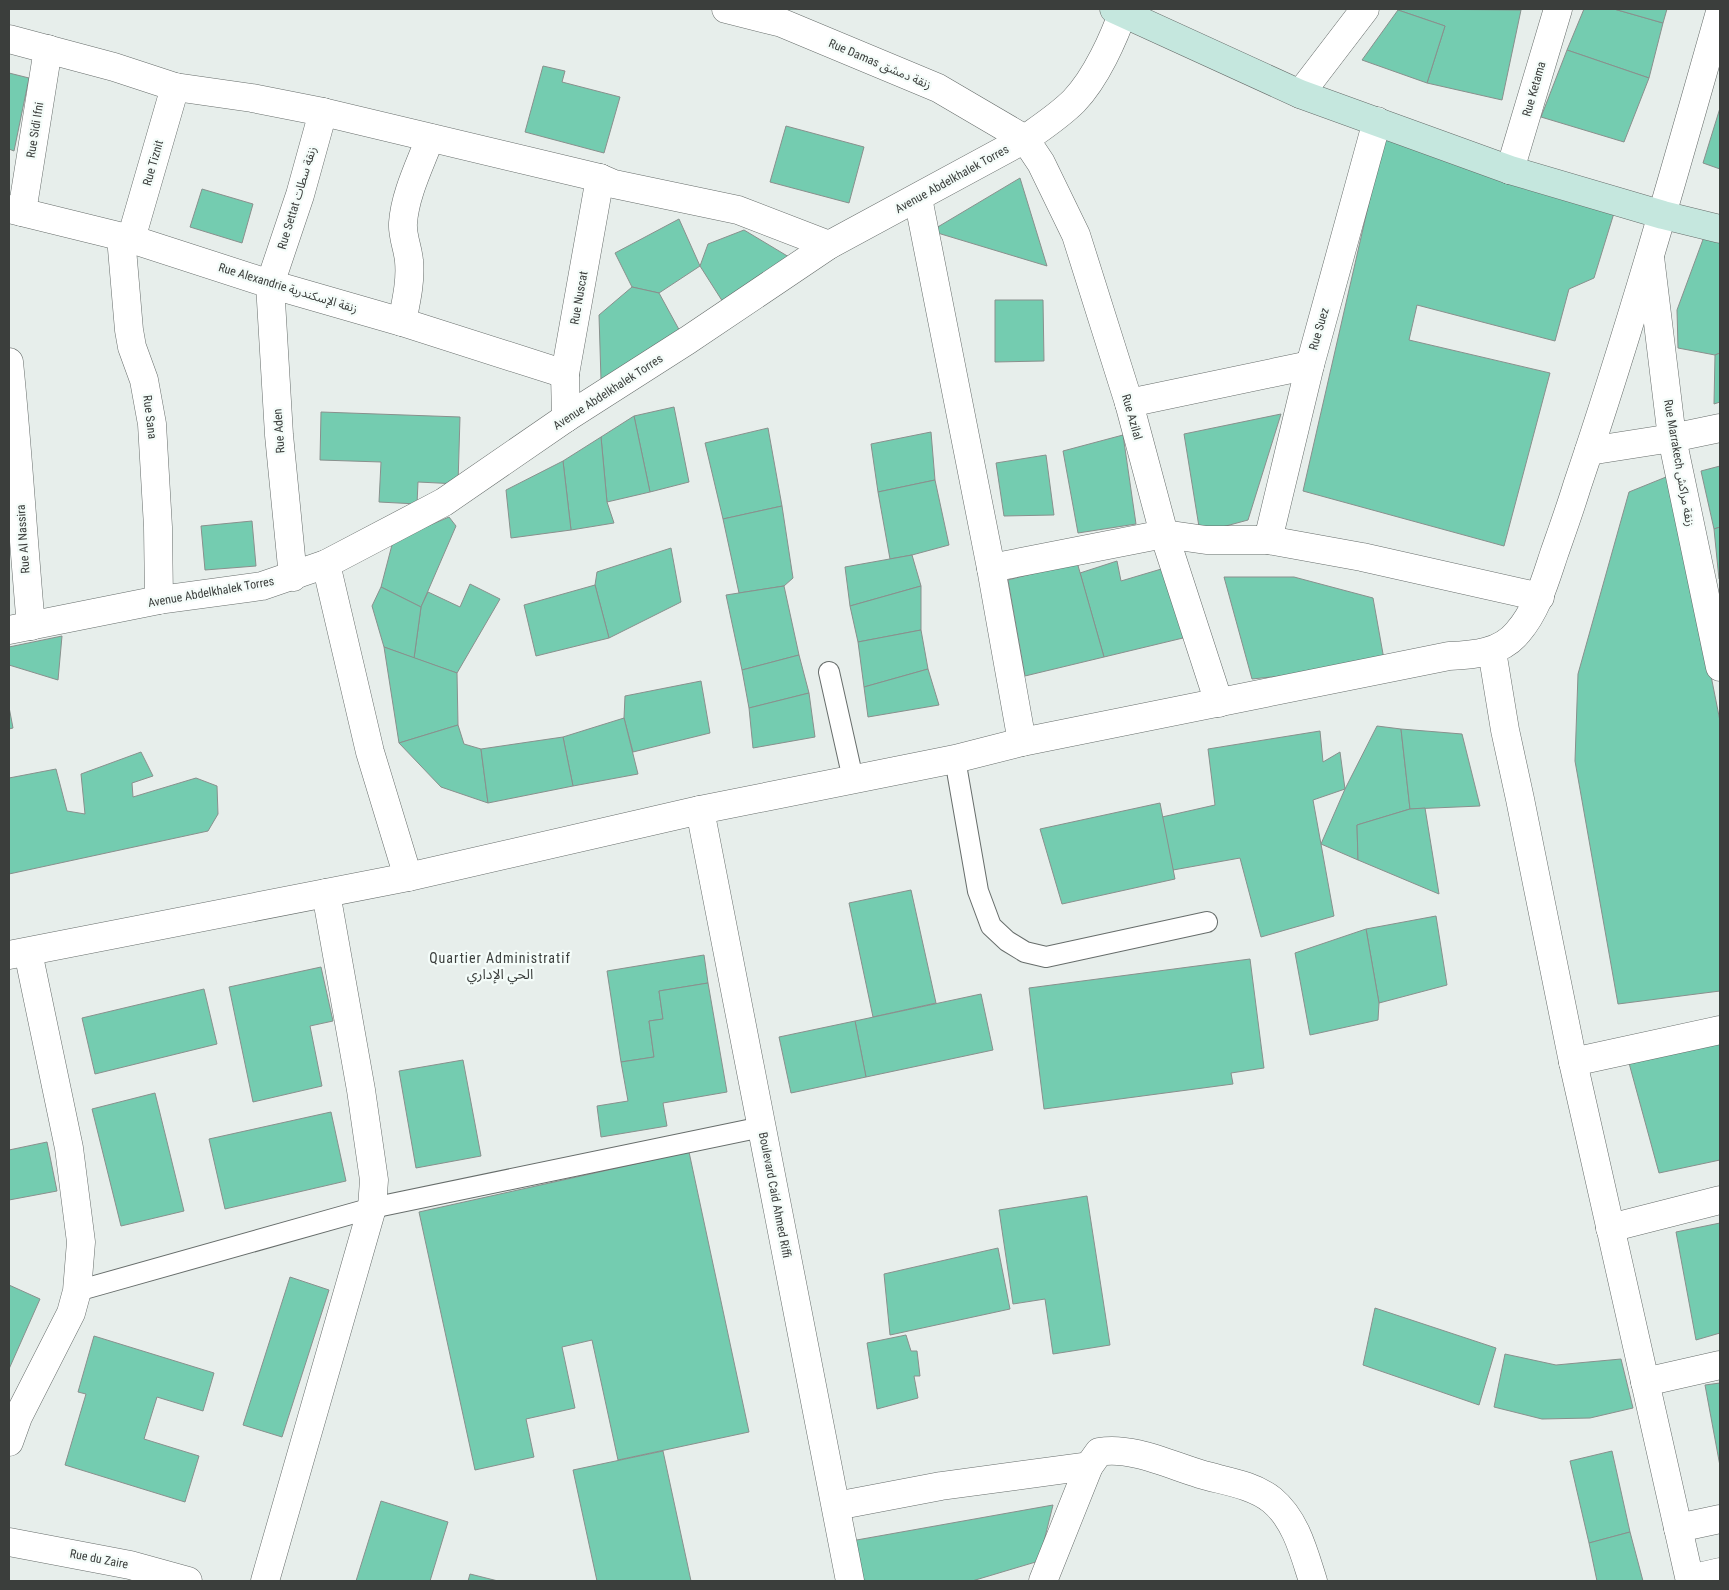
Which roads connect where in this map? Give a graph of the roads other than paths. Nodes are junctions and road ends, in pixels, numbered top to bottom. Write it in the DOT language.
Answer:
graph roads {
  1 [pos="726,9"];
  2 [pos="1365,9"];
  3 [pos="1558,9"];
  4 [pos="1120,10"];
  5 [pos="1720,12"];
  6 [pos="784,16"];
  7 [pos="9,39"];
  8 [pos="48,49"];
  9 [pos="175,87"];
  10 [pos="1300,94"];
  11 [pos="323,112"];
  12 [pos="1377,121"];
  13 [pos="430,138"];
  14 [pos="1024,139"];
  15 [pos="1510,170"];
  16 [pos="600,178"];
  17 [pos="918,198"];
  18 [pos="15,210"];
  19 [pos="1663,215"];
  20 [pos="1720,229"];
  21 [pos="126,238"];
  22 [pos="829,244"];
  23 [pos="1650,257"];
  24 [pos="270,284"];
  25 [pos="402,322"];
  26 [pos="9,362"];
  27 [pos="1310,365"];
  28 [pos="565,374"];
  29 [pos="1129,403"];
  30 [pos="566,418"];
  31 [pos="1720,428"];
  32 [pos="1672,438"];
  33 [pos="1589,451"];
  34 [pos="1164,534"];
  35 [pos="1268,540"];
  36 [pos="326,564"];
  37 [pos="991,568"];
  38 [pos="293,577"];
  39 [pos="1540,597"];
  40 [pos="159,600"];
  41 [pos="20,628"];
  42 [pos="1716,629"];
  43 [pos="1492,651"];
  44 [pos="1720,667"];
  45 [pos="828,672"];
  46 [pos="1219,703"];
  47 [pos="1022,742"];
  48 [pos="955,759"];
  49 [pos="853,779"];
  50 [pos="700,810"];
  51 [pos="408,877"];
  52 [pos="326,893"];
  53 [pos="1207,922"];
  54 [pos="18,954"];
  55 [pos="1720,1030"];
  56 [pos="1573,1062"];
  57 [pos="762,1127"];
  58 [pos="1720,1200"];
  59 [pos="372,1208"];
  60 [pos="1610,1228"];
  61 [pos="77,1291"];
  62 [pos="1720,1365"];
  63 [pos="1645,1382"];
  64 [pos="9,1442"];
  65 [pos="1088,1466"];
  66 [pos="836,1506"];
  67 [pos="1720,1519"];
  68 [pos="1678,1528"];
  69 [pos="9,1542"];
  70 [pos="1720,1572"];
  71 [pos="128,1573"];
  72 [pos="1690,1580"];
  73 [pos="188,1581"];
  74 [pos="265,1581"];
  75 [pos="850,1581"];
  76 [pos="1042,1581"];
  77 [pos="1313,1581"];
  1 -- 6 [label="street, Rue Damas زنقة دمشق"];
  2 -- 10 [label="street"];
  3 -- 15 [label="street, Rue Ketama"];
  4 -- 10 [label="main road"];
  4 -- 14 [label="street, Avenue Abdelkhalek Torres"];
  5 -- 19 [label="street"];
  6 -- 14 [label="street, Rue Damas زنقة دمشق"];
  7 -- 8 [label="street"];
  8 -- 9 [label="street"];
  8 -- 18 [label="street, Rue Sidi Ifni"];
  9 -- 11 [label="street"];
  9 -- 21 [label="street, Rue Tiznit"];
  10 -- 12 [label="main road"];
  11 -- 13 [label="street"];
  11 -- 24 [label="street, Rue Settat زنقة سطات"];
  12 -- 15 [label="main road"];
  12 -- 27 [label="street, Rue Suez"];
  13 -- 16 [label="street"];
  13 -- 25 [label="street"];
  14 -- 17 [label="street, Avenue Abdelkhalek Torres"];
  14 -- 29 [label="street, Rue Azilal"];
  15 -- 19 [label="main road"];
  16 -- 22 [label="street"];
  16 -- 28 [label="street, Rue Nuscat"];
  17 -- 22 [label="street, Avenue Abdelkhalek Torres"];
  17 -- 37 [label="street"];
  18 -- 21 [label="street, Rue Alexandrie زنقة الإسكندرية"];
  19 -- 20 [label="main road"];
  19 -- 23 [label="street"];
  21 -- 24 [label="street, Rue Alexandrie زنقة الإسكندرية"];
  21 -- 40 [label="street, Rue Sana"];
  22 -- 30 [label="street, Avenue Abdelkhalek Torres"];
  23 -- 32 [label="street, Rue Marrakech زنقة مراكش"];
  23 -- 33 [label="street"];
  24 -- 25 [label="street, Rue Alexandrie زنقة الإسكندرية"];
  24 -- 38 [label="street, Rue Aden"];
  25 -- 28 [label="street, Rue Alexandrie زنقة الإسكندرية"];
  26 -- 41 [label="street, Rue Al Nassira"];
  27 -- 29 [label="street"];
  27 -- 35 [label="street, Rue Suez"];
  28 -- 30 [label="street, Rue Nuscat"];
  29 -- 34 [label="street, Rue Azilal"];
  30 -- 36 [label="street, Avenue Abdelkhalek Torres"];
  31 -- 32 [label="street"];
  32 -- 33 [label="street"];
  32 -- 42 [label="street, Rue Marrakech زنقة مراكش"];
  33 -- 39 [label="street"];
  34 -- 35 [label="street"];
  34 -- 37 [label="street"];
  34 -- 46 [label="street, Rue Azilal"];
  35 -- 39 [label="street"];
  36 -- 38 [label="street, Avenue Abdelkhalek Torres"];
  36 -- 51 [label="street"];
  37 -- 47 [label="street"];
  38 -- 40 [label="street, Avenue Abdelkhalek Torres"];
  39 -- 43 [label="street"];
  40 -- 41 [label="street, Avenue Abdelkhalek Torres"];
  42 -- 44 [label="street, Rue Marrakech زنقة مراكش"];
  43 -- 46 [label="street"];
  43 -- 56 [label="street"];
  45 -- 49 [label="lane"];
  46 -- 47 [label="street"];
  47 -- 48 [label="street"];
  48 -- 49 [label="street"];
  48 -- 53 [label="lane"];
  49 -- 50 [label="street"];
  50 -- 51 [label="street"];
  50 -- 57 [label="street, Boulevard Caid Ahmed Riffi"];
  51 -- 52 [label="street"];
  52 -- 54 [label="street"];
  52 -- 59 [label="street"];
  54 -- 61 [label="street"];
  55 -- 56 [label="street"];
  56 -- 60 [label="street"];
  57 -- 59 [label="lane"];
  57 -- 66 [label="street, Boulevard Caid Ahmed Riffi"];
  58 -- 60 [label="street"];
  59 -- 61 [label="lane"];
  59 -- 74 [label="street"];
  60 -- 63 [label="street"];
  61 -- 64 [label="street"];
  62 -- 63 [label="street"];
  63 -- 68 [label="street"];
  65 -- 66 [label="street"];
  65 -- 76 [label="street"];
  65 -- 77 [label="street"];
  66 -- 75 [label="street, Boulevard Caid Ahmed Riffi"];
  67 -- 68 [label="street"];
  68 -- 72 [label="street"];
  69 -- 71 [label="street, Rue du Zaire"];
  70 -- 72 [label="street"];
  71 -- 73 [label="street, Rue du Zaire"];
}
